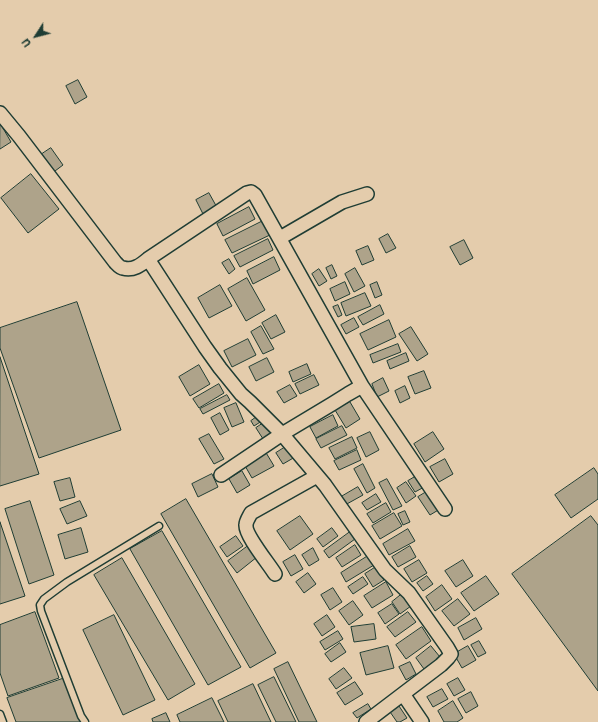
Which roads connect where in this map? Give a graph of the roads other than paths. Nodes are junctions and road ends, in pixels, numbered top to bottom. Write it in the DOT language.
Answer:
graph roads {
  1 [pos="0,113"];
  2 [pos="367,194"];
  3 [pos="280,238"];
  4 [pos="148,259"];
  5 [pos="362,386"];
  6 [pos="282,434"];
  7 [pos="221,475"];
  8 [pos="317,476"];
  9 [pos="444,509"];
  10 [pos="159,526"];
  11 [pos="275,574"];
  12 [pos="403,694"];
  13 [pos="0,714"];
  14 [pos="3,722"];
  15 [pos="84,722"];
  16 [pos="366,722"];
  17 [pos="422,722"];
  1 -- 4 [label="street"];
  2 -- 3 [label="street"];
  3 -- 4 [label="street"];
  3 -- 5 [label="street"];
  4 -- 6 [label="street"];
  5 -- 6 [label="street"];
  5 -- 9 [label="street"];
  6 -- 7 [label="street"];
  6 -- 8 [label="street"];
  8 -- 11 [label="street"];
  8 -- 12 [label="street"];
  10 -- 15 [label="lane"];
  12 -- 16 [label="street"];
  12 -- 17 [label="street"];
  13 -- 14 [label="lane"];
}
